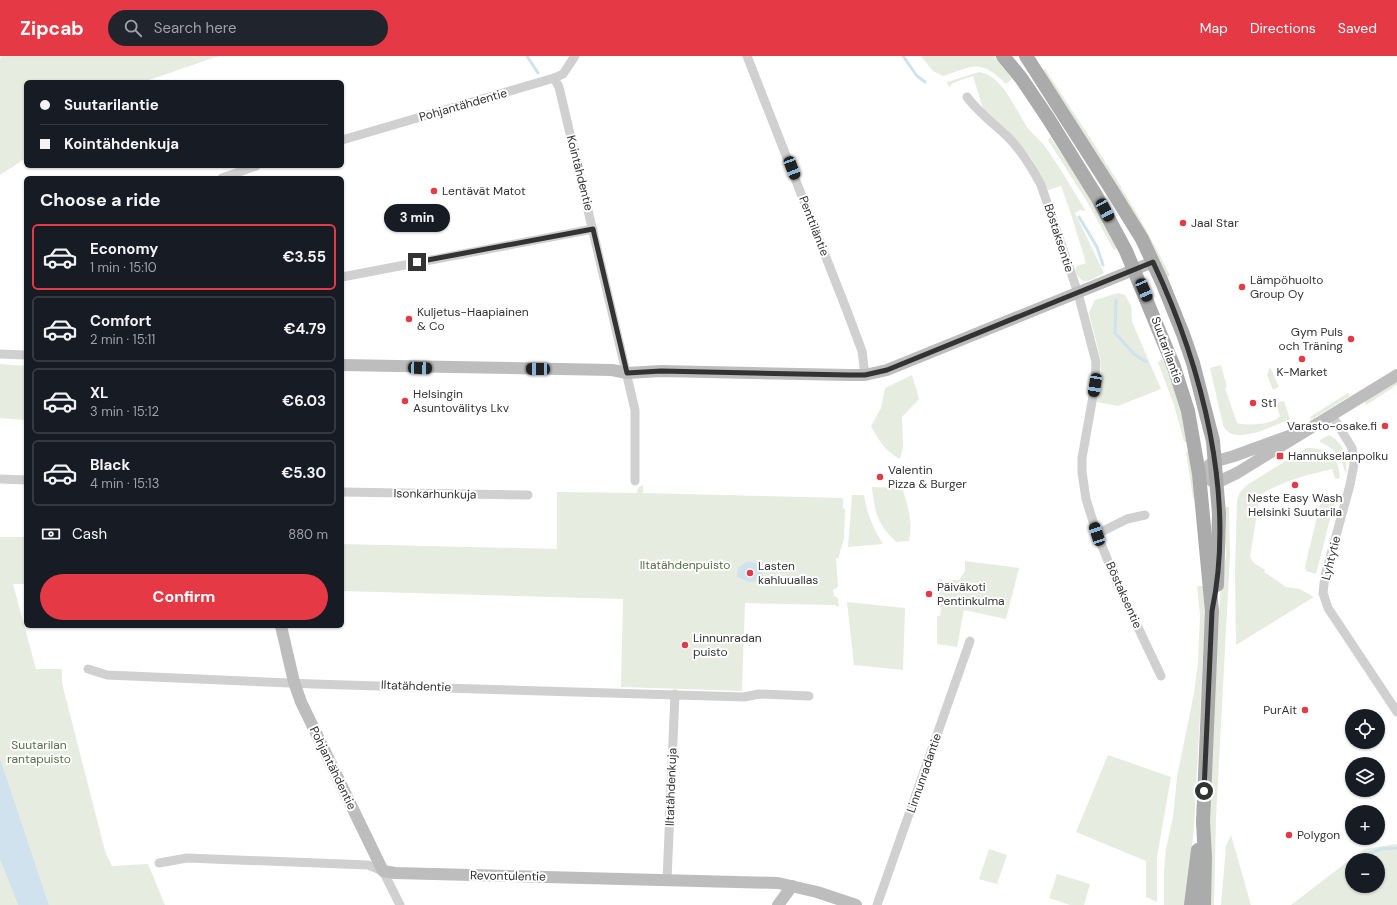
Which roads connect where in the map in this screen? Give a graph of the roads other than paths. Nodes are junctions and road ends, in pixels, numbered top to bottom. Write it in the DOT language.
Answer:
graph roads {
  1 [pos="575,56"];
  2 [pos="747,56"];
  3 [pos="1003,56"];
  4 [pos="1026,56"];
  5 [pos="554,78"];
  6 [pos="967,96"];
  7 [pos="344,139"];
  8 [pos="250,168"];
  9 [pos="228,176"];
  10 [pos="593,229"];
  11 [pos="1153,262"];
  12 [pos="1135,270"];
  13 [pos="344,277"];
  14 [pos="1078,293"];
  15 [pos="0,354"];
  16 [pos="24,355"];
  17 [pos="344,366"];
  18 [pos="627,373"];
  19 [pos="865,375"];
  20 [pos="1397,375"];
  21 [pos="1332,414"];
  22 [pos="1304,431"];
  23 [pos="1213,462"];
  24 [pos="1200,474"];
  25 [pos="0,479"];
  26 [pos="24,480"];
  27 [pos="635,481"];
  28 [pos="1216,483"];
  29 [pos="344,492"];
  30 [pos="528,495"];
  31 [pos="1145,514"];
  32 [pos="1097,534"];
  33 [pos="1212,611"];
  34 [pos="281,628"];
  35 [pos="970,641"];
  36 [pos="88,669"];
  37 [pos="1161,676"];
  38 [pos="294,682"];
  39 [pos="675,694"];
  40 [pos="809,696"];
  41 [pos="1397,712"];
  42 [pos="1203,822"];
  43 [pos="159,863"];
  44 [pos="383,871"];
  45 [pos="667,880"];
  46 [pos="792,886"];
  47 [pos="400,905"];
  48 [pos="778,905"];
  49 [pos="856,905"];
  50 [pos="878,905"];
  51 [pos="1192,905"];
  52 [pos="1204,905"];
  1 -- 5 [label="street, Pohjantähdentie"];
  2 -- 19 [label="street, Penttiläntie"];
  3 -- 12 [label="main road, Suutarilantie"];
  4 -- 11 [label="main road, Suutarilantie"];
  5 -- 7 [label="street, Pohjantähdentie"];
  5 -- 10 [label="street, Kointähdentie"];
  6 -- 14 [label="street, Böstaksentie"];
  8 -- 9 [label="street"];
  10 -- 13 [label="street"];
  10 -- 18 [label="street, Kointähdentie"];
  11 -- 12 [label="street"];
  11 -- 23 [label="main road, Suutarilantie"];
  12 -- 14 [label="street"];
  12 -- 24 [label="main road, Suutarilantie"];
  14 -- 19 [label="street"];
  14 -- 32 [label="street, Böstaksentie"];
  15 -- 16 [label="street"];
  17 -- 18 [label="street"];
  18 -- 19 [label="street"];
  18 -- 27 [label="street, Kointähdentie"];
  20 -- 21 [label="street"];
  21 -- 22 [label="street"];
  21 -- 41 [label="street, Lyhtytie"];
  22 -- 23 [label="street"];
  22 -- 28 [label="street"];
  23 -- 24 [label="street"];
  23 -- 28 [label="main road, Suutarilantie"];
  24 -- 28 [label="street"];
  24 -- 33 [label="main road, Suutarilantie"];
  25 -- 26 [label="street"];
  28 -- 33 [label="main road, Suutarilantie"];
  29 -- 30 [label="street, Isonkarhunkuja"];
  31 -- 32 [label="street"];
  32 -- 37 [label="street, Böstaksentie"];
  33 -- 42 [label="main road, Suutarilantie"];
  34 -- 38 [label="street, Pohjantähdentie"];
  35 -- 50 [label="street, Linnunradantie"];
  36 -- 38 [label="street, Iltatähdentie"];
  38 -- 39 [label="street, Iltatähdentie"];
  38 -- 44 [label="street, Pohjantähdentie"];
  39 -- 40 [label="street, Iltatähdentie"];
  39 -- 45 [label="street, Iltatähdenkuja"];
  42 -- 51 [label="main road, Suutarilantie"];
  42 -- 52 [label="main road, Suutarilantie"];
  43 -- 44 [label="street, Revontulentie"];
  44 -- 45 [label="street, Revontulentie"];
  44 -- 47 [label="street, Pohjantähdentie"];
  45 -- 46 [label="street, Revontulentie"];
  46 -- 48 [label="street"];
  46 -- 49 [label="street, Revontulentie"];
}
